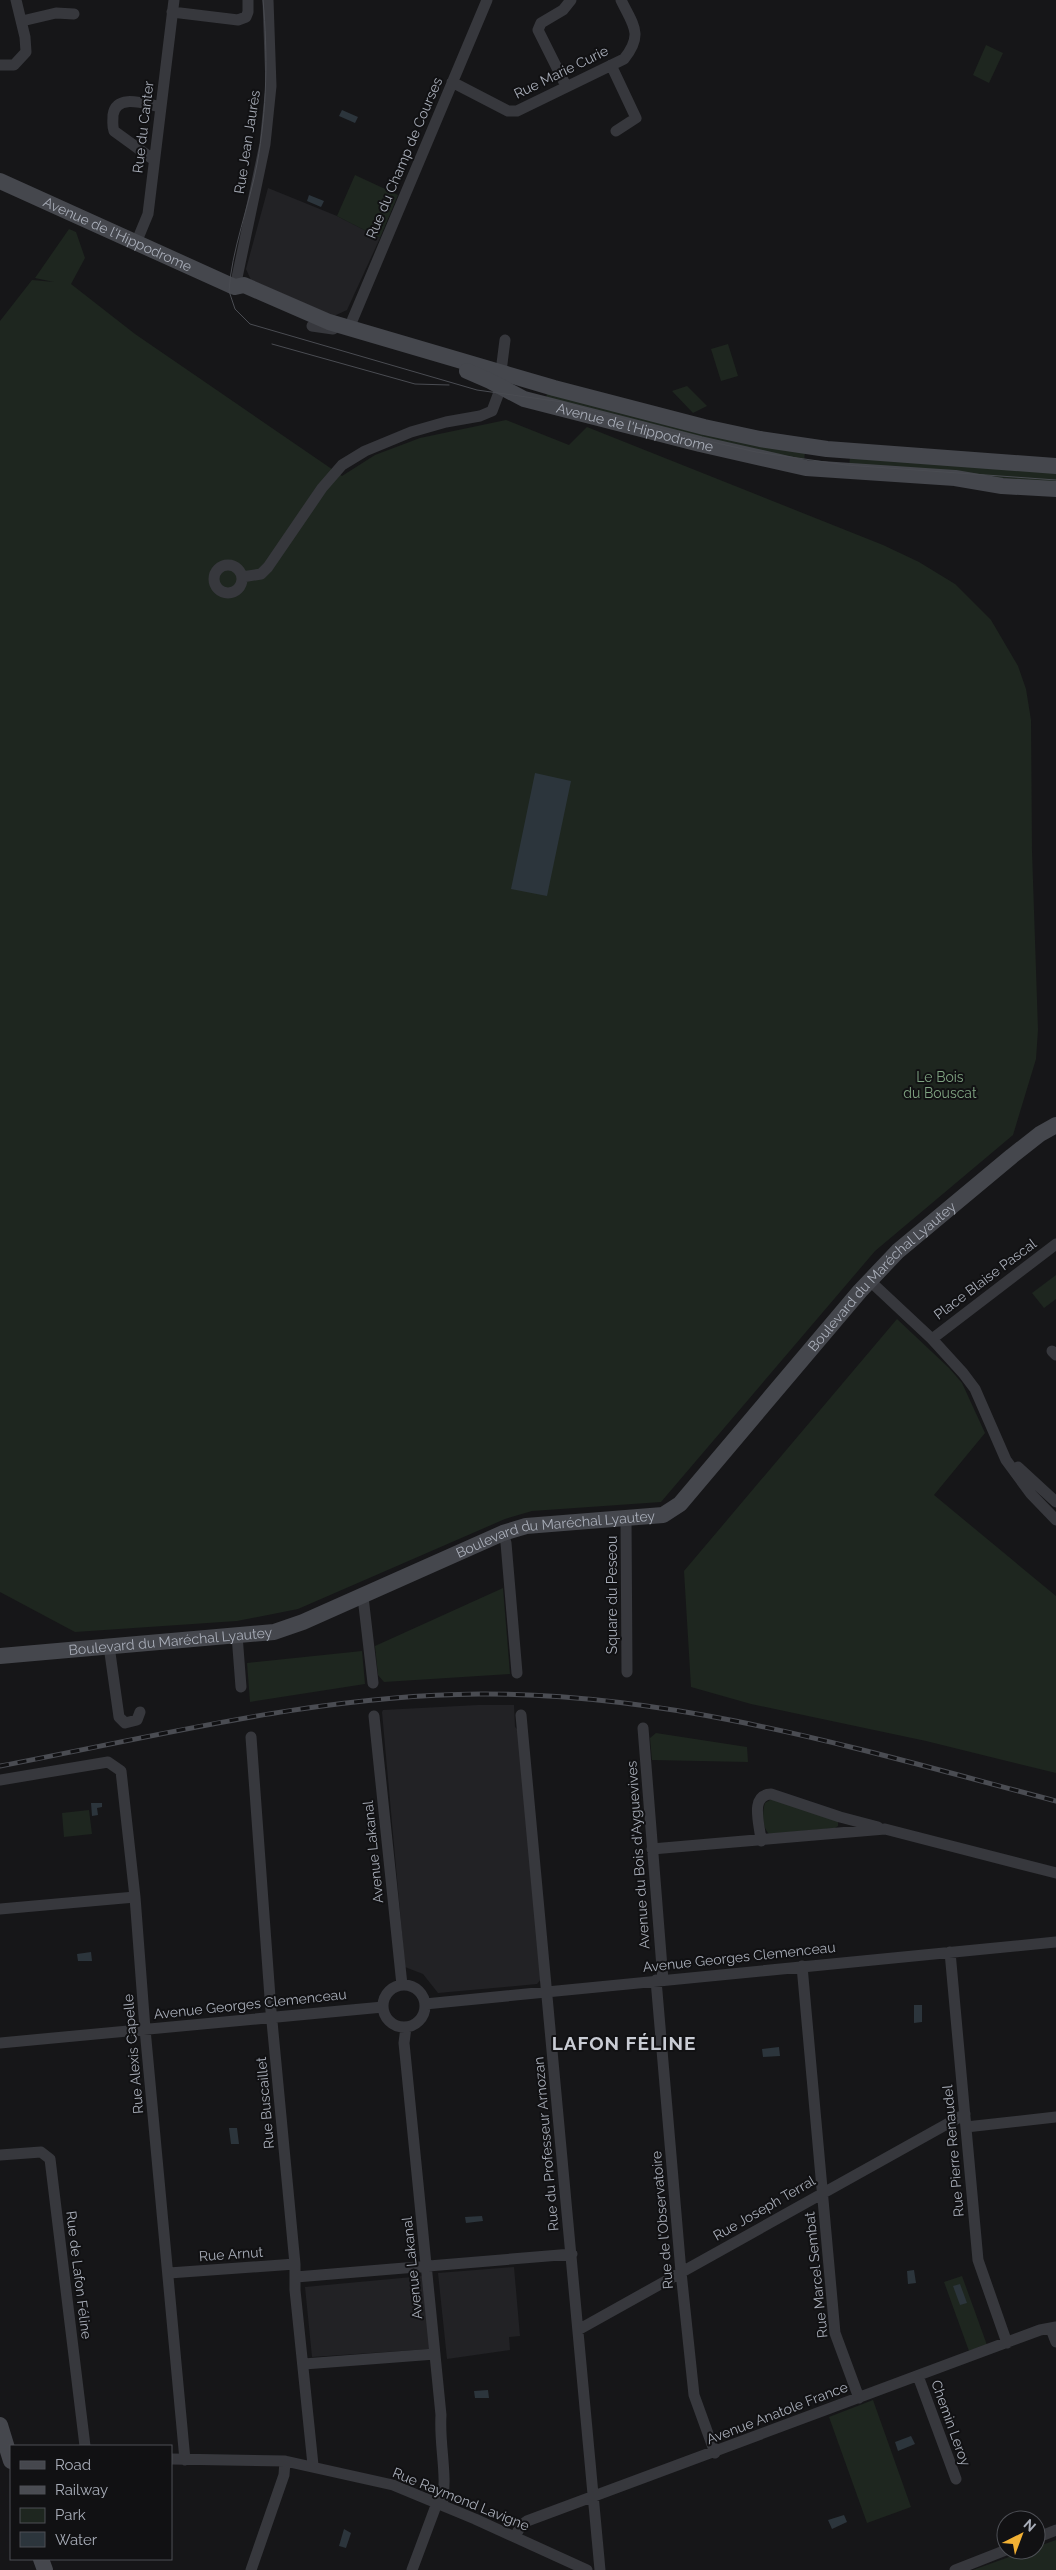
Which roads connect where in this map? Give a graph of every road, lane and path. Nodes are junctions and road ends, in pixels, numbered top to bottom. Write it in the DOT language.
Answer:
graph roads {
  1 [pos="16,0"];
  2 [pos="174,0"];
  3 [pos="248,0"];
  4 [pos="268,0"];
  5 [pos="487,0"];
  6 [pos="571,0"];
  7 [pos="621,0"];
  8 [pos="172,12"];
  9 [pos="74,14"];
  10 [pos="22,21"];
  11 [pos="610,65"];
  12 [pos="0,66"];
  13 [pos="452,82"];
  14 [pos="566,86"];
  15 [pos="161,107"];
  16 [pos="616,131"];
  17 [pos="154,160"];
  18 [pos="0,181"];
  19 [pos="136,243"];
  20 [pos="235,287"];
  21 [pos="353,334"];
  22 [pos="505,340"];
  23 [pos="501,379"];
  24 [pos="827,449"];
  25 [pos="1056,466"];
  26 [pos="827,470"];
  27 [pos="1056,489"];
  28 [pos="242,577"];
  29 [pos="1056,1125"];
  30 [pos="1056,1244"];
  31 [pos="870,1281"];
  32 [pos="932,1339"];
  33 [pos="1052,1504"];
  34 [pos="626,1518"];
  35 [pos="1056,1520"];
  36 [pos="502,1533"];
  37 [pos="363,1597"];
  38 [pos="237,1635"];
  39 [pos="109,1646"];
  40 [pos="0,1656"];
  41 [pos="628,1672"];
  42 [pos="517,1673"];
  43 [pos="373,1683"];
  44 [pos="241,1687"];
  45 [pos="140,1712"];
  46 [pos="521,1715"];
  47 [pos="374,1716"];
  48 [pos="643,1728"];
  49 [pos="250,1737"];
  50 [pos="0,1780"];
  51 [pos="886,1829"];
  52 [pos="761,1841"];
  53 [pos="652,1849"];
  54 [pos="1056,1873"];
  55 [pos="135,1897"];
  56 [pos="0,1910"];
  57 [pos="1056,1942"];
  58 [pos="950,1952"];
  59 [pos="802,1966"];
  60 [pos="660,1980"];
  61 [pos="402,1985"];
  62 [pos="548,1992"];
  63 [pos="425,2004"];
  64 [pos="383,2007"];
  65 [pos="272,2016"];
  66 [pos="406,2027"];
  67 [pos="145,2030"];
  68 [pos="0,2043"];
  69 [pos="965,2114"];
  70 [pos="1056,2117"];
  71 [pos="966,2127"];
  72 [pos="0,2155"];
  73 [pos="823,2192"];
  74 [pos="572,2254"];
  75 [pos="294,2264"];
  76 [pos="427,2266"];
  77 [pos="681,2272"];
  78 [pos="169,2273"];
  79 [pos="296,2277"];
  80 [pos="1053,2328"];
  81 [pos="578,2330"];
  82 [pos="1056,2342"];
  83 [pos="1007,2343"];
  84 [pos="435,2354"];
  85 [pos="304,2364"];
  86 [pos="918,2376"];
  87 [pos="859,2398"];
  88 [pos="0,2425"];
  89 [pos="85,2445"];
  90 [pos="8,2453"];
  91 [pos="715,2453"];
  92 [pos="172,2459"];
  93 [pos="185,2460"];
  94 [pos="286,2461"];
  95 [pos="313,2465"];
  96 [pos="956,2479"];
  97 [pos="594,2497"];
  98 [pos="439,2504"];
  99 [pos="515,2537"];
  100 [pos="996,2554"];
  101 [pos="251,2570"];
  102 [pos="412,2570"];
  103 [pos="587,2570"];
  104 [pos="600,2570"];
  105 [pos="955,2570"];
  1 -- 10 [label="street"];
  2 -- 8 [label="street, Rue du Canter"];
  3 -- 8 [label="street"];
  4 -- 20 [label="street, Rue Jean Jaurès"];
  5 -- 13 [label="street, Rue du Champ de Courses"];
  6 -- 14 [label="street"];
  7 -- 11 [label="street, Rue Marie Curie"];
  8 -- 15 [label="street, Rue du Canter"];
  9 -- 10 [label="street"];
  10 -- 12 [label="street"];
  11 -- 14 [label="street, Rue Marie Curie"];
  11 -- 16 [label="street"];
  13 -- 14 [label="street, Rue Marie Curie"];
  13 -- 21 [label="street, Rue du Champ de Courses"];
  15 -- 17 [label="street, Rue du Canter"];
  15 -- 17 [label="street"];
  17 -- 19 [label="street, Rue du Canter"];
  18 -- 19 [label="street, Avenue de l'Hippodrome"];
  19 -- 20 [label="street, Avenue de l'Hippodrome"];
  20 -- 21 [label="street, Avenue de l'Hippodrome"];
  20 -- 21 [label="street, Avenue de l'Hippodrome"];
  21 -- 23 [label="street, Avenue de l'Hippodrome"];
  22 -- 23 [label="street"];
  23 -- 24 [label="street, Avenue de l'Hippodrome"];
  23 -- 26 [label="street, Avenue de l'Hippodrome"];
  23 -- 28 [label="street"];
  24 -- 25 [label="street, Avenue de l'Hippodrome"];
  24 -- 26 [label="street"];
  26 -- 27 [label="street, Avenue de l'Hippodrome"];
  29 -- 31 [label="street, Boulevard du Maréchal Lyautey"];
  30 -- 32 [label="street, Place Blaise Pascal"];
  31 -- 32 [label="street"];
  31 -- 34 [label="street, Boulevard du Maréchal Lyautey"];
  32 -- 33 [label="street"];
  33 -- 35 [label="street"];
  34 -- 36 [label="street, Boulevard du Maréchal Lyautey"];
  34 -- 41 [label="street, Square du Peseou"];
  36 -- 37 [label="street, Boulevard du Maréchal Lyautey"];
  36 -- 42 [label="street"];
  37 -- 38 [label="street, Boulevard du Maréchal Lyautey"];
  37 -- 43 [label="street"];
  38 -- 39 [label="street, Boulevard du Maréchal Lyautey"];
  38 -- 44 [label="street"];
  39 -- 40 [label="street, Boulevard du Maréchal Lyautey"];
  39 -- 45 [label="street"];
  46 -- 62 [label="street, Rue du Professeur Arnozan"];
  47 -- 61 [label="street, Avenue Lakanal"];
  48 -- 53 [label="street, Avenue du Bois d'Ayguevives"];
  49 -- 65 [label="street, Rue Buscaillet"];
  50 -- 55 [label="street, Rue Alexis Capelle"];
  51 -- 52 [label="street"];
  51 -- 52 [label="street"];
  51 -- 54 [label="street"];
  52 -- 53 [label="street"];
  53 -- 60 [label="street, Avenue du Bois d'Ayguevives"];
  55 -- 56 [label="street"];
  55 -- 67 [label="street, Rue Alexis Capelle"];
  57 -- 58 [label="street, Avenue Georges Clemenceau"];
  58 -- 59 [label="street, Avenue Georges Clemenceau"];
  58 -- 69 [label="street, Rue Pierre Renaudel"];
  59 -- 60 [label="street, Avenue Georges Clemenceau"];
  59 -- 73 [label="street, Rue Marcel Sembat"];
  60 -- 62 [label="street, Avenue Georges Clemenceau"];
  60 -- 77 [label="street, Rue de l'Observatoire"];
  61 -- 63 [label="street"];
  61 -- 64 [label="street"];
  62 -- 63 [label="street, Avenue Georges Clemenceau"];
  62 -- 74 [label="street, Rue du Professeur Arnozan"];
  63 -- 66 [label="street"];
  64 -- 65 [label="street, Avenue Georges Clemenceau"];
  64 -- 66 [label="street"];
  65 -- 67 [label="street, Avenue Georges Clemenceau"];
  65 -- 75 [label="street, Rue Buscaillet"];
  66 -- 76 [label="street, Avenue Lakanal"];
  67 -- 68 [label="street, Avenue Georges Clemenceau"];
  67 -- 78 [label="street, Rue Alexis Capelle"];
  69 -- 71 [label="street, Rue Pierre Renaudel"];
  69 -- 73 [label="street, Rue Joseph Terral"];
  70 -- 71 [label="street"];
  71 -- 83 [label="street, Rue Pierre Renaudel"];
  72 -- 89 [label="street, Rue de Lafon Féline"];
  73 -- 77 [label="street, Rue Joseph Terral"];
  73 -- 87 [label="street, Rue Marcel Sembat"];
  74 -- 76 [label="street"];
  74 -- 81 [label="street, Rue du Professeur Arnozan"];
  75 -- 78 [label="street, Rue Arnut"];
  75 -- 79 [label="street, Rue Buscaillet"];
  76 -- 79 [label="street"];
  76 -- 84 [label="street, Avenue Lakanal"];
  77 -- 81 [label="street, Rue Joseph Terral"];
  77 -- 91 [label="street, Rue de l'Observatoire"];
  78 -- 93 [label="street, Rue Alexis Capelle"];
  79 -- 85 [label="street, Rue Buscaillet"];
  80 -- 82 [label="street"];
  80 -- 83 [label="street, Avenue Anatole France"];
  81 -- 97 [label="street, Rue du Professeur Arnozan"];
  83 -- 86 [label="street, Avenue Anatole France"];
  84 -- 85 [label="street"];
  84 -- 98 [label="street, Avenue Lakanal"];
  85 -- 95 [label="street, Rue Buscaillet"];
  86 -- 87 [label="street, Avenue Anatole France"];
  86 -- 96 [label="street, Chemin Leroy"];
  87 -- 91 [label="street, Avenue Anatole France"];
  88 -- 90 [label="street"];
  91 -- 97 [label="street, Avenue Anatole France"];
  92 -- 93 [label="street, Rue Raymond Lavigne"];
  93 -- 94 [label="street, Rue Raymond Lavigne"];
  94 -- 95 [label="street, Rue Raymond Lavigne"];
  94 -- 101 [label="street"];
  95 -- 98 [label="street, Rue Raymond Lavigne"];
  97 -- 99 [label="street, Avenue Anatole France"];
  97 -- 104 [label="street, Rue du Professeur Arnozan"];
  98 -- 99 [label="street, Rue Raymond Lavigne"];
  98 -- 102 [label="street, Avenue Lakanal"];
  99 -- 103 [label="street, Rue Raymond Lavigne"];
  100 -- 105 [label="street"];
}
